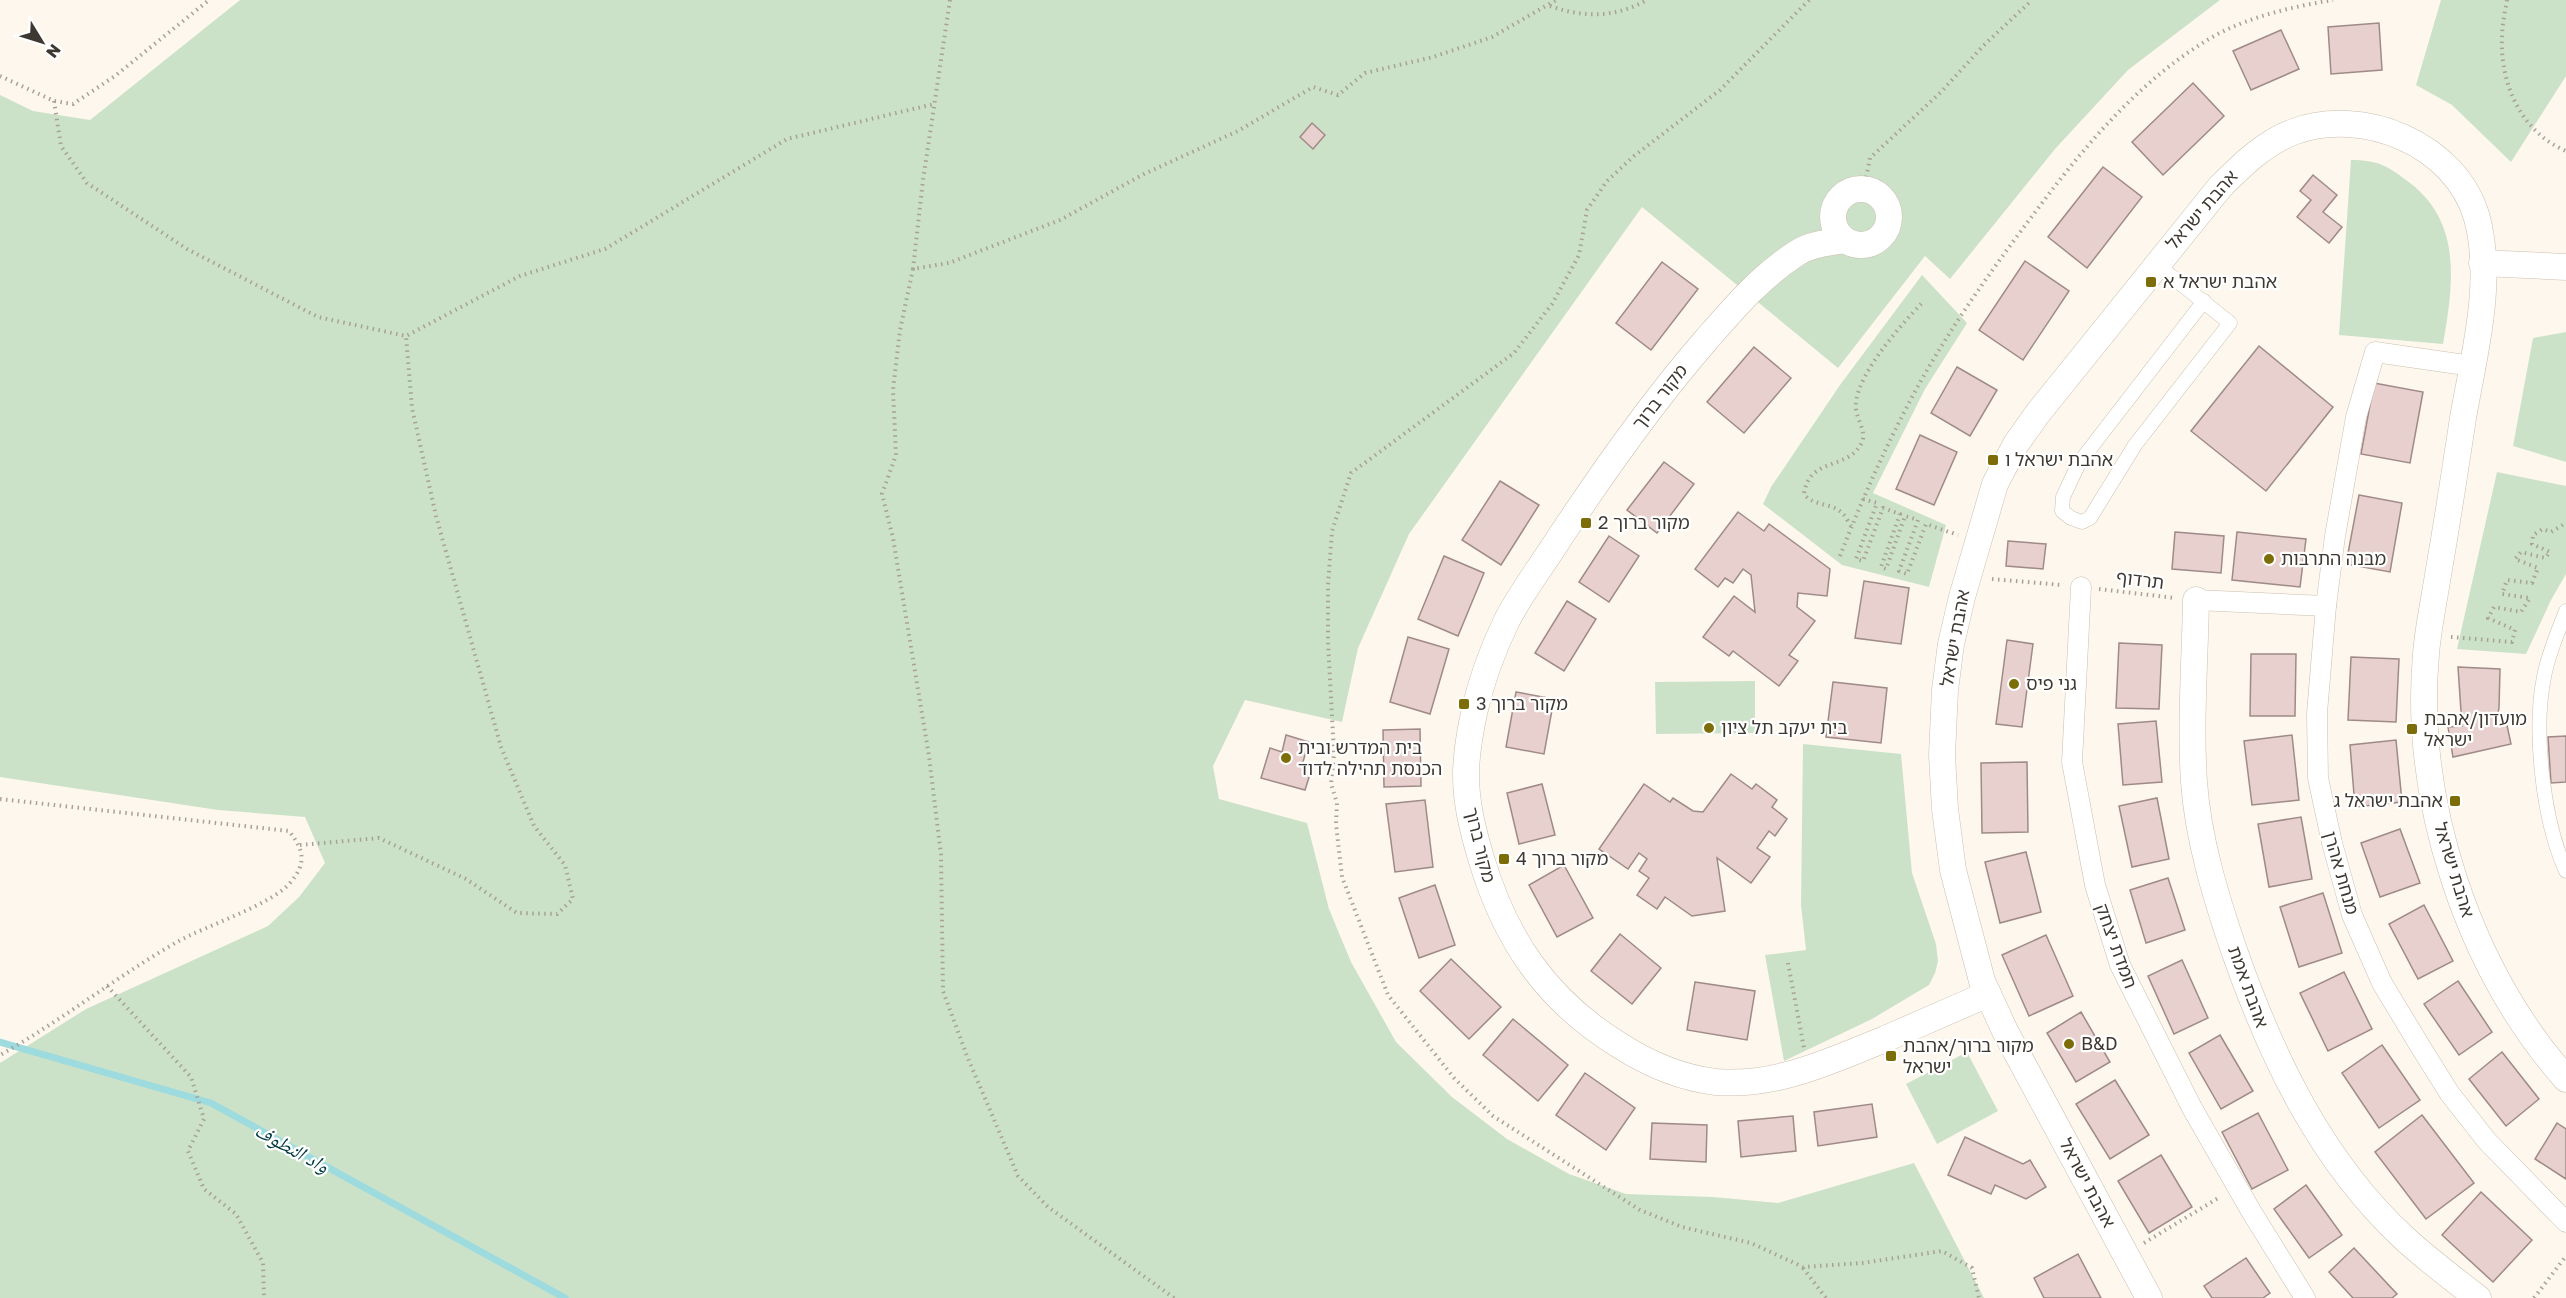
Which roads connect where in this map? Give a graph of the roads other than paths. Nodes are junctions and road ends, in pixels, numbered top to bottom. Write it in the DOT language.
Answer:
graph roads {
  1 [pos="1833,215"];
  2 [pos="1844,240"];
  3 [pos="1800,251"];
  4 [pos="2482,263"];
  5 [pos="2156,264"];
  6 [pos="2566,267"];
  7 [pos="2204,301"];
  8 [pos="2472,366"];
  9 [pos="2081,587"];
  10 [pos="2196,600"];
  11 [pos="2326,606"];
  12 [pos="2566,611"];
  13 [pos="2566,871"];
  14 [pos="1988,994"];
  15 [pos="2566,1079"];
  16 [pos="2566,1222"];
  17 [pos="2149,1298"];
  18 [pos="2305,1298"];
  19 [pos="2478,1298"];
  1 -- 2 [label="street"];
  1 -- 2 [label="street"];
  1 -- 3 [label="street"];
  2 -- 3 [label="street, מקור ברוך"];
  3 -- 14 [label="street, מקור ברוך"];
  4 -- 5 [label="street, אהבת ישראל"];
  4 -- 6 [label="street"];
  4 -- 8 [label="street, אהבת ישראל"];
  5 -- 7 [label="lane"];
  5 -- 14 [label="street, אהבת ישראל"];
  7 -- 7 [label="lane"];
  8 -- 11 [label="street, מנחת אהרן"];
  8 -- 15 [label="street, אהבת ישראל"];
  9 -- 18 [label="street, חמדת יצחק"];
  10 -- 11 [label="street"];
  10 -- 19 [label="street, אהבת אמת"];
  11 -- 16 [label="street, מנחת אהרן"];
  12 -- 13 [label="lane"];
  14 -- 17 [label="street, אהבת ישראל"];
}
